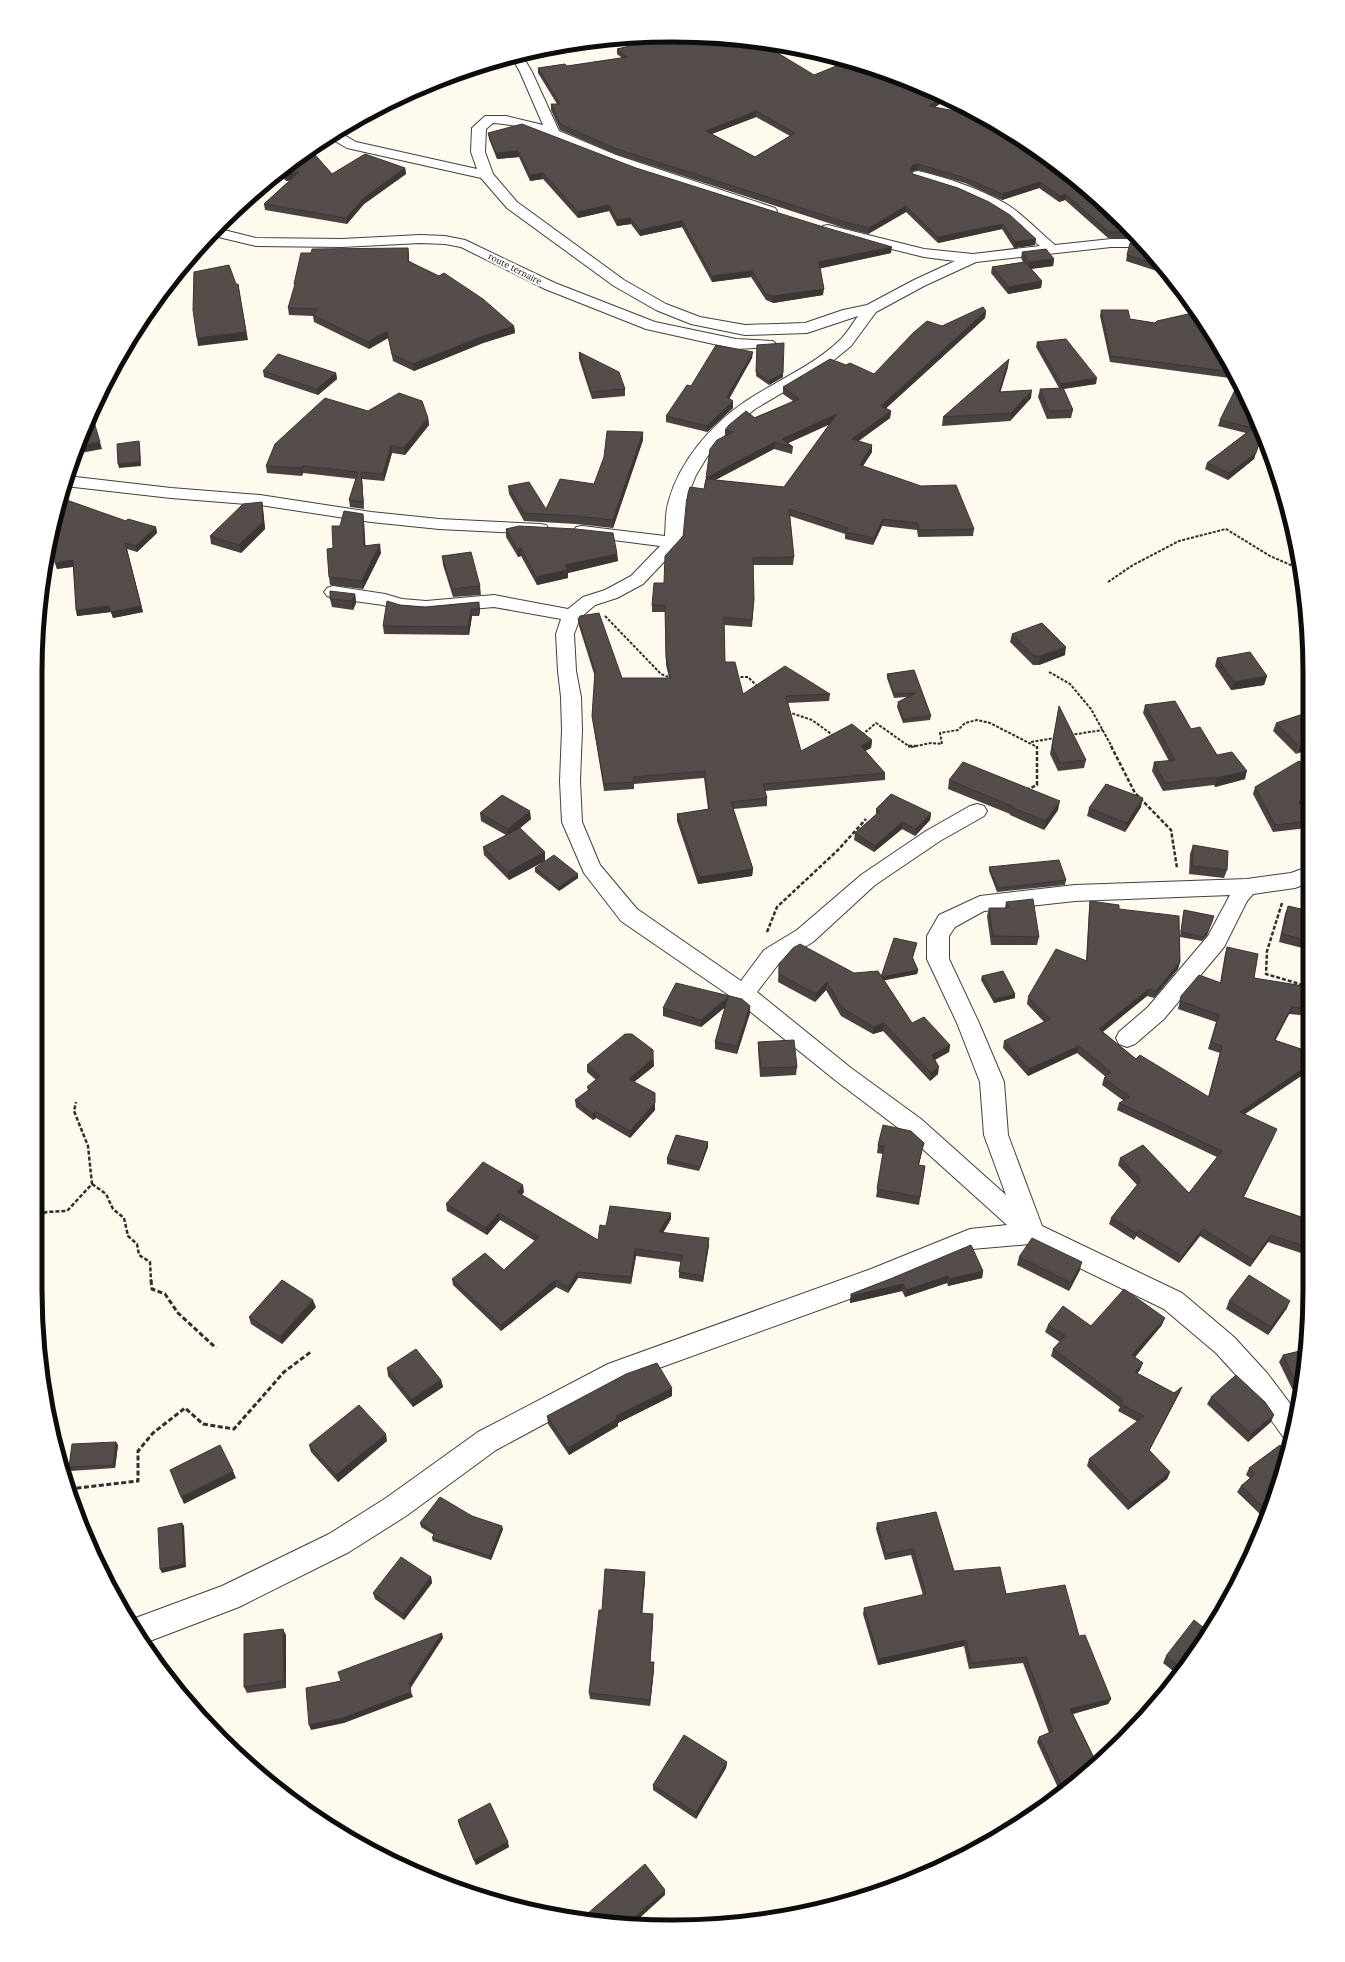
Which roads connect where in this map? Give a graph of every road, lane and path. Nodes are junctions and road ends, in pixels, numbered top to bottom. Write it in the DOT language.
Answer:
graph roads {
  1 [pos="519,61"];
  2 [pos="553,133"];
  3 [pos="339,137"];
  4 [pos="486,175"];
  5 [pos="918,175"];
  6 [pos="785,216"];
  7 [pos="812,224"];
  8 [pos="220,234"];
  9 [pos="1133,243"];
  10 [pos="1053,250"];
  11 [pos="973,258"];
  12 [pos="871,309"];
  13 [pos="807,328"];
  14 [pos="71,482"];
  15 [pos="673,542"];
  16 [pos="1294,566"];
  17 [pos="1108,582"];
  18 [pos="333,592"];
  19 [pos="580,608"];
  20 [pos="1049,672"];
  21 [pos="733,678"];
  22 [pos="676,679"];
  23 [pos="762,691"];
  24 [pos="783,710"];
  25 [pos="1103,730"];
  26 [pos="858,736"];
  27 [pos="1066,736"];
  28 [pos="839,737"];
  29 [pos="1059,737"];
  30 [pos="1030,742"];
  31 [pos="1023,791"];
  32 [pos="976,810"];
  33 [pos="866,819"];
  34 [pos="1302,876"];
  35 [pos="1247,887"];
  36 [pos="1181,888"];
  37 [pos="766,936"];
  38 [pos="1303,985"];
  39 [pos="744,994"];
  40 [pos="1127,1038"];
  41 [pos="76,1102"];
  42 [pos="92,1184"];
  43 [pos="42,1215"];
  44 [pos="1032,1233"];
  45 [pos="216,1348"];
  46 [pos="312,1351"];
  47 [pos="1289,1423"];
  48 [pos="74,1488"];
  49 [pos="142,1630"];
  1 -- 2 [label="street"];
  2 -- 4 [label="street"];
  2 -- 6 [label="street"];
  3 -- 4 [label="street"];
  4 -- 13 [label="street"];
  5 -- 10 [label="street"];
  7 -- 11 [label="street"];
  8 -- 13 [label="street, route ternaire"];
  9 -- 10 [label="street"];
  10 -- 11 [label="street"];
  11 -- 12 [label="street"];
  12 -- 13 [label="street"];
  12 -- 15 [label="street"];
  14 -- 15 [label="street"];
  15 -- 19 [label="street"];
  16 -- 17 [label="path"];
  18 -- 19 [label="street"];
  19 -- 22 [label="path"];
  19 -- 39 [label="street"];
  20 -- 25 [label="path"];
  21 -- 23 [label="path"];
  24 -- 28 [label="path"];
  25 -- 27 [label="path"];
  25 -- 36 [label="path"];
  26 -- 30 [label="path"];
  29 -- 30 [label="path"];
  30 -- 31 [label="path"];
  32 -- 39 [label="street"];
  33 -- 37 [label="path"];
  34 -- 35 [label="street"];
  34 -- 38 [label="path"];
  35 -- 36 [label="street"];
  35 -- 40 [label="street"];
  36 -- 44 [label="street"];
  39 -- 44 [label="street"];
  41 -- 42 [label="path"];
  42 -- 43 [label="path"];
  42 -- 45 [label="path"];
  44 -- 47 [label="street"];
  44 -- 49 [label="street"];
  46 -- 48 [label="path"];
}
